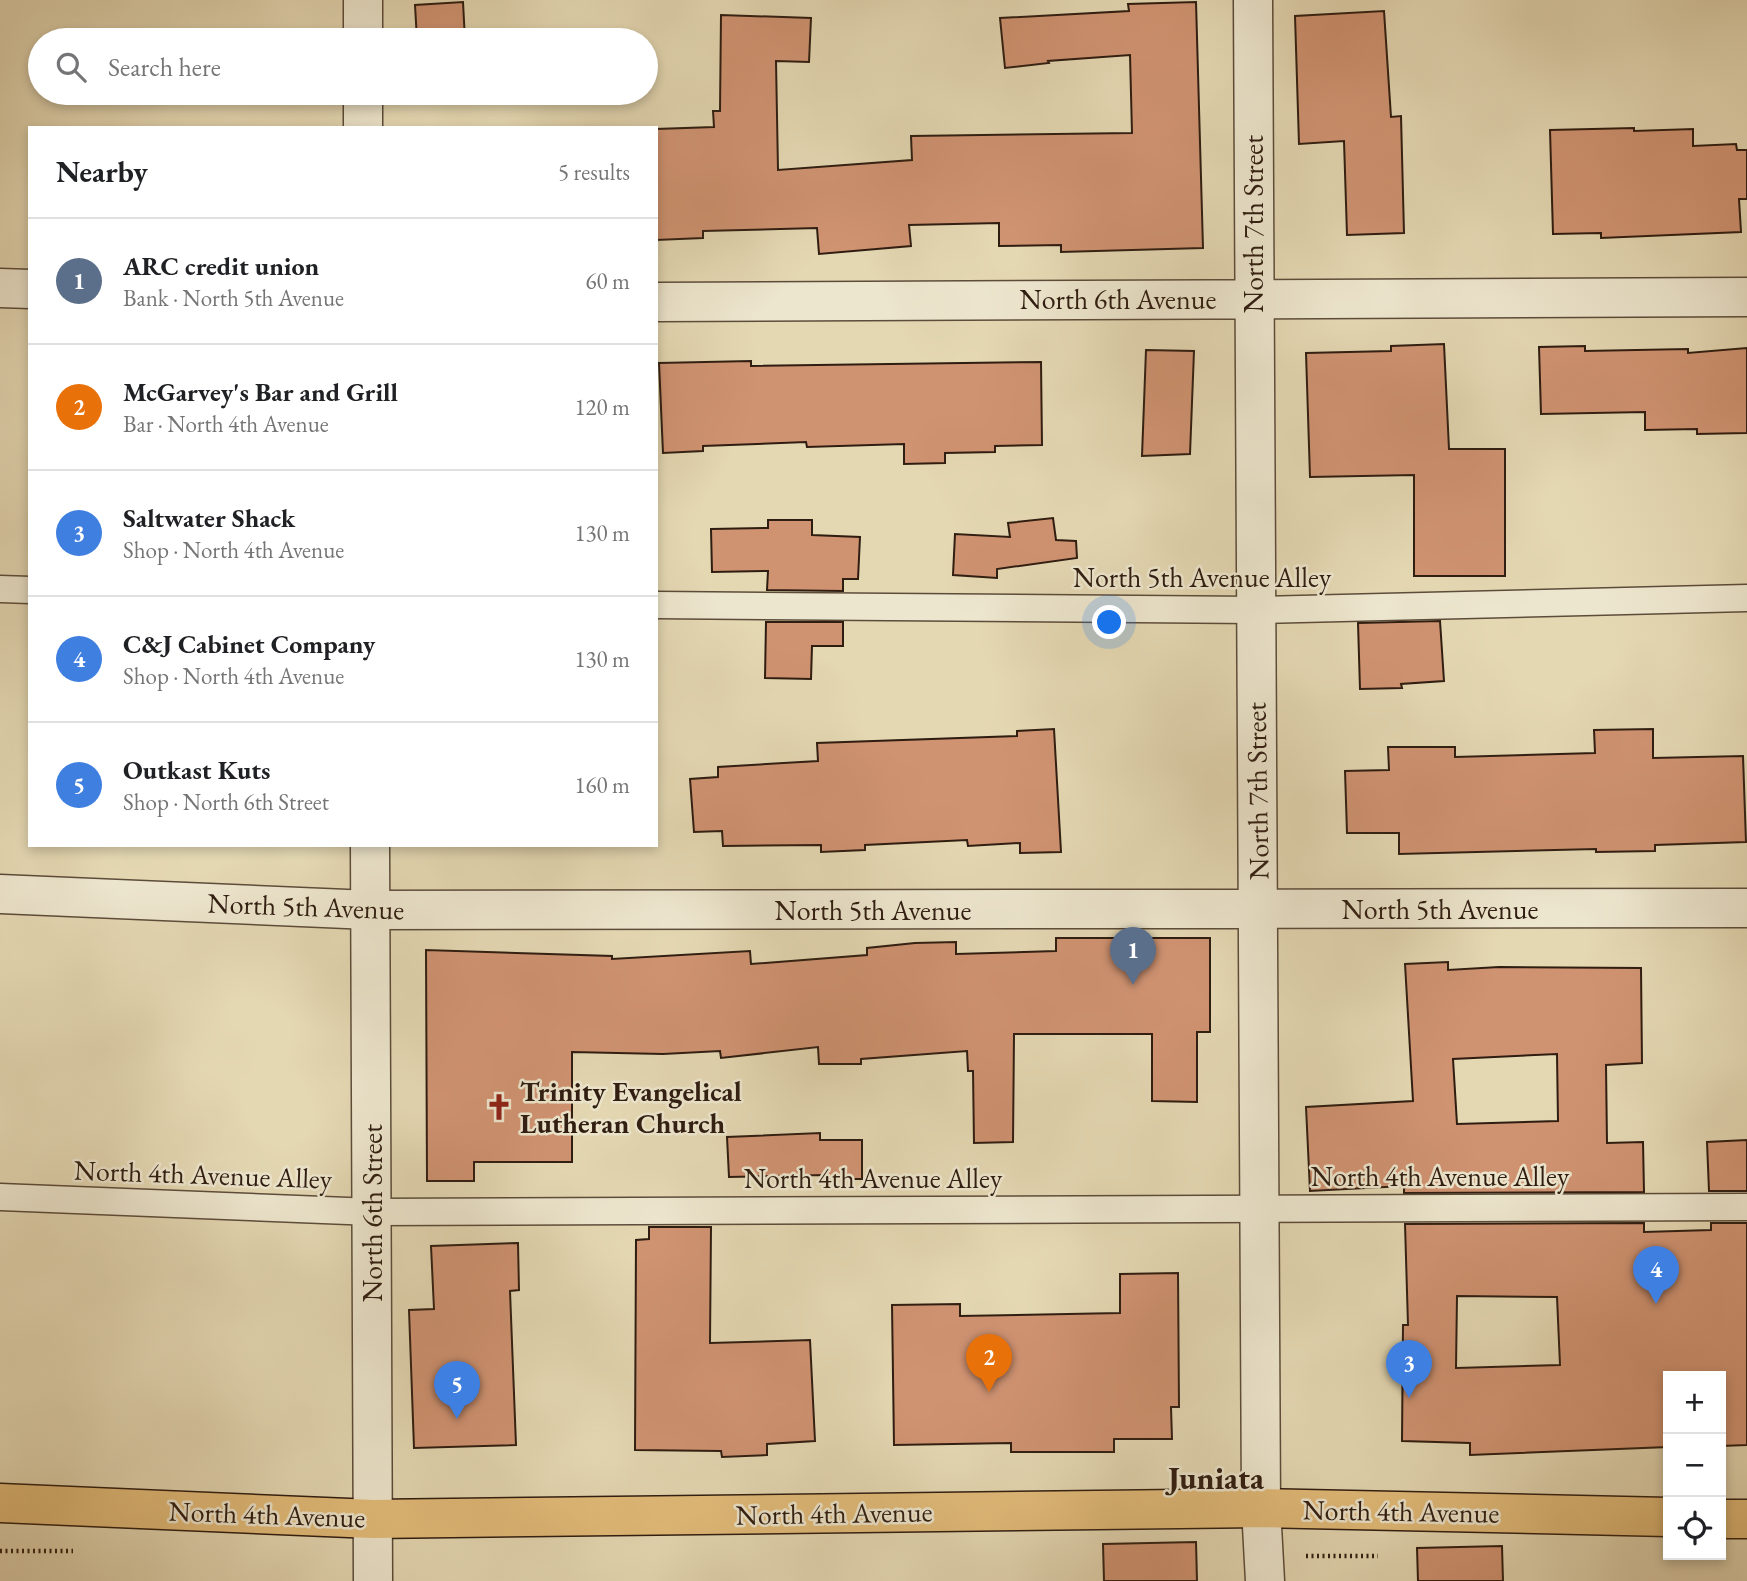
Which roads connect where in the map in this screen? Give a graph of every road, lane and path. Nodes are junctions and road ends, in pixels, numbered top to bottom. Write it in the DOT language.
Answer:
graph roads {
  1 [pos="363,0"];
  2 [pos="1253,0"];
  3 [pos="363,28"];
  4 [pos="363,105"];
  5 [pos="363,126"];
  6 [pos="0,288"];
  7 [pos="28,289"];
  8 [pos="1747,297"];
  9 [pos="1252,298"];
  10 [pos="658,302"];
  11 [pos="0,589"];
  12 [pos="28,590"];
  13 [pos="1747,598"];
  14 [pos="658,605"];
  15 [pos="1255,610"];
  16 [pos="370,847"];
  17 [pos="0,894"];
  18 [pos="1747,908"];
  19 [pos="370,910"];
  20 [pos="1258,910"];
  21 [pos="0,1197"];
  22 [pos="1747,1207"];
  23 [pos="1260,1208"];
  24 [pos="373,1212"];
  25 [pos="0,1503"];
  26 [pos="1261,1508"];
  27 [pos="1663,1517"];
  28 [pos="373,1519"];
  29 [pos="1726,1519"];
  30 [pos="1747,1519"];
  31 [pos="373,1581"];
  32 [pos="1265,1581"];
  1 -- 3 [label="street"];
  2 -- 9 [label="street, North 7th Street"];
  4 -- 5 [label="street"];
  6 -- 7 [label="street"];
  8 -- 9 [label="street, North 6th Avenue"];
  9 -- 10 [label="street, North 6th Avenue"];
  9 -- 15 [label="street, North 7th Street"];
  11 -- 12 [label="lane"];
  13 -- 15 [label="lane, North 5th Avenue Alley"];
  14 -- 15 [label="lane, North 5th Avenue Alley"];
  15 -- 20 [label="street, North 7th Street"];
  16 -- 19 [label="street, North 6th Street"];
  17 -- 19 [label="street, North 5th Avenue"];
  18 -- 20 [label="street, North 5th Avenue"];
  19 -- 20 [label="street, North 5th Avenue"];
  19 -- 24 [label="street, North 6th Street"];
  20 -- 23 [label="street, North 7th Street"];
  21 -- 24 [label="lane, North 4th Avenue Alley"];
  22 -- 23 [label="lane, North 4th Avenue Alley"];
  23 -- 24 [label="lane, North 4th Avenue Alley"];
  23 -- 26 [label="street, North 7th Street"];
  24 -- 28 [label="street, North 6th Street"];
  25 -- 28 [label="main road, North 4th Avenue"];
  26 -- 27 [label="main road, North 4th Avenue"];
  26 -- 28 [label="main road, North 4th Avenue"];
  26 -- 32 [label="street, North 7th Street"];
  28 -- 31 [label="street, North 6th Street"];
  29 -- 30 [label="main road"];
}
